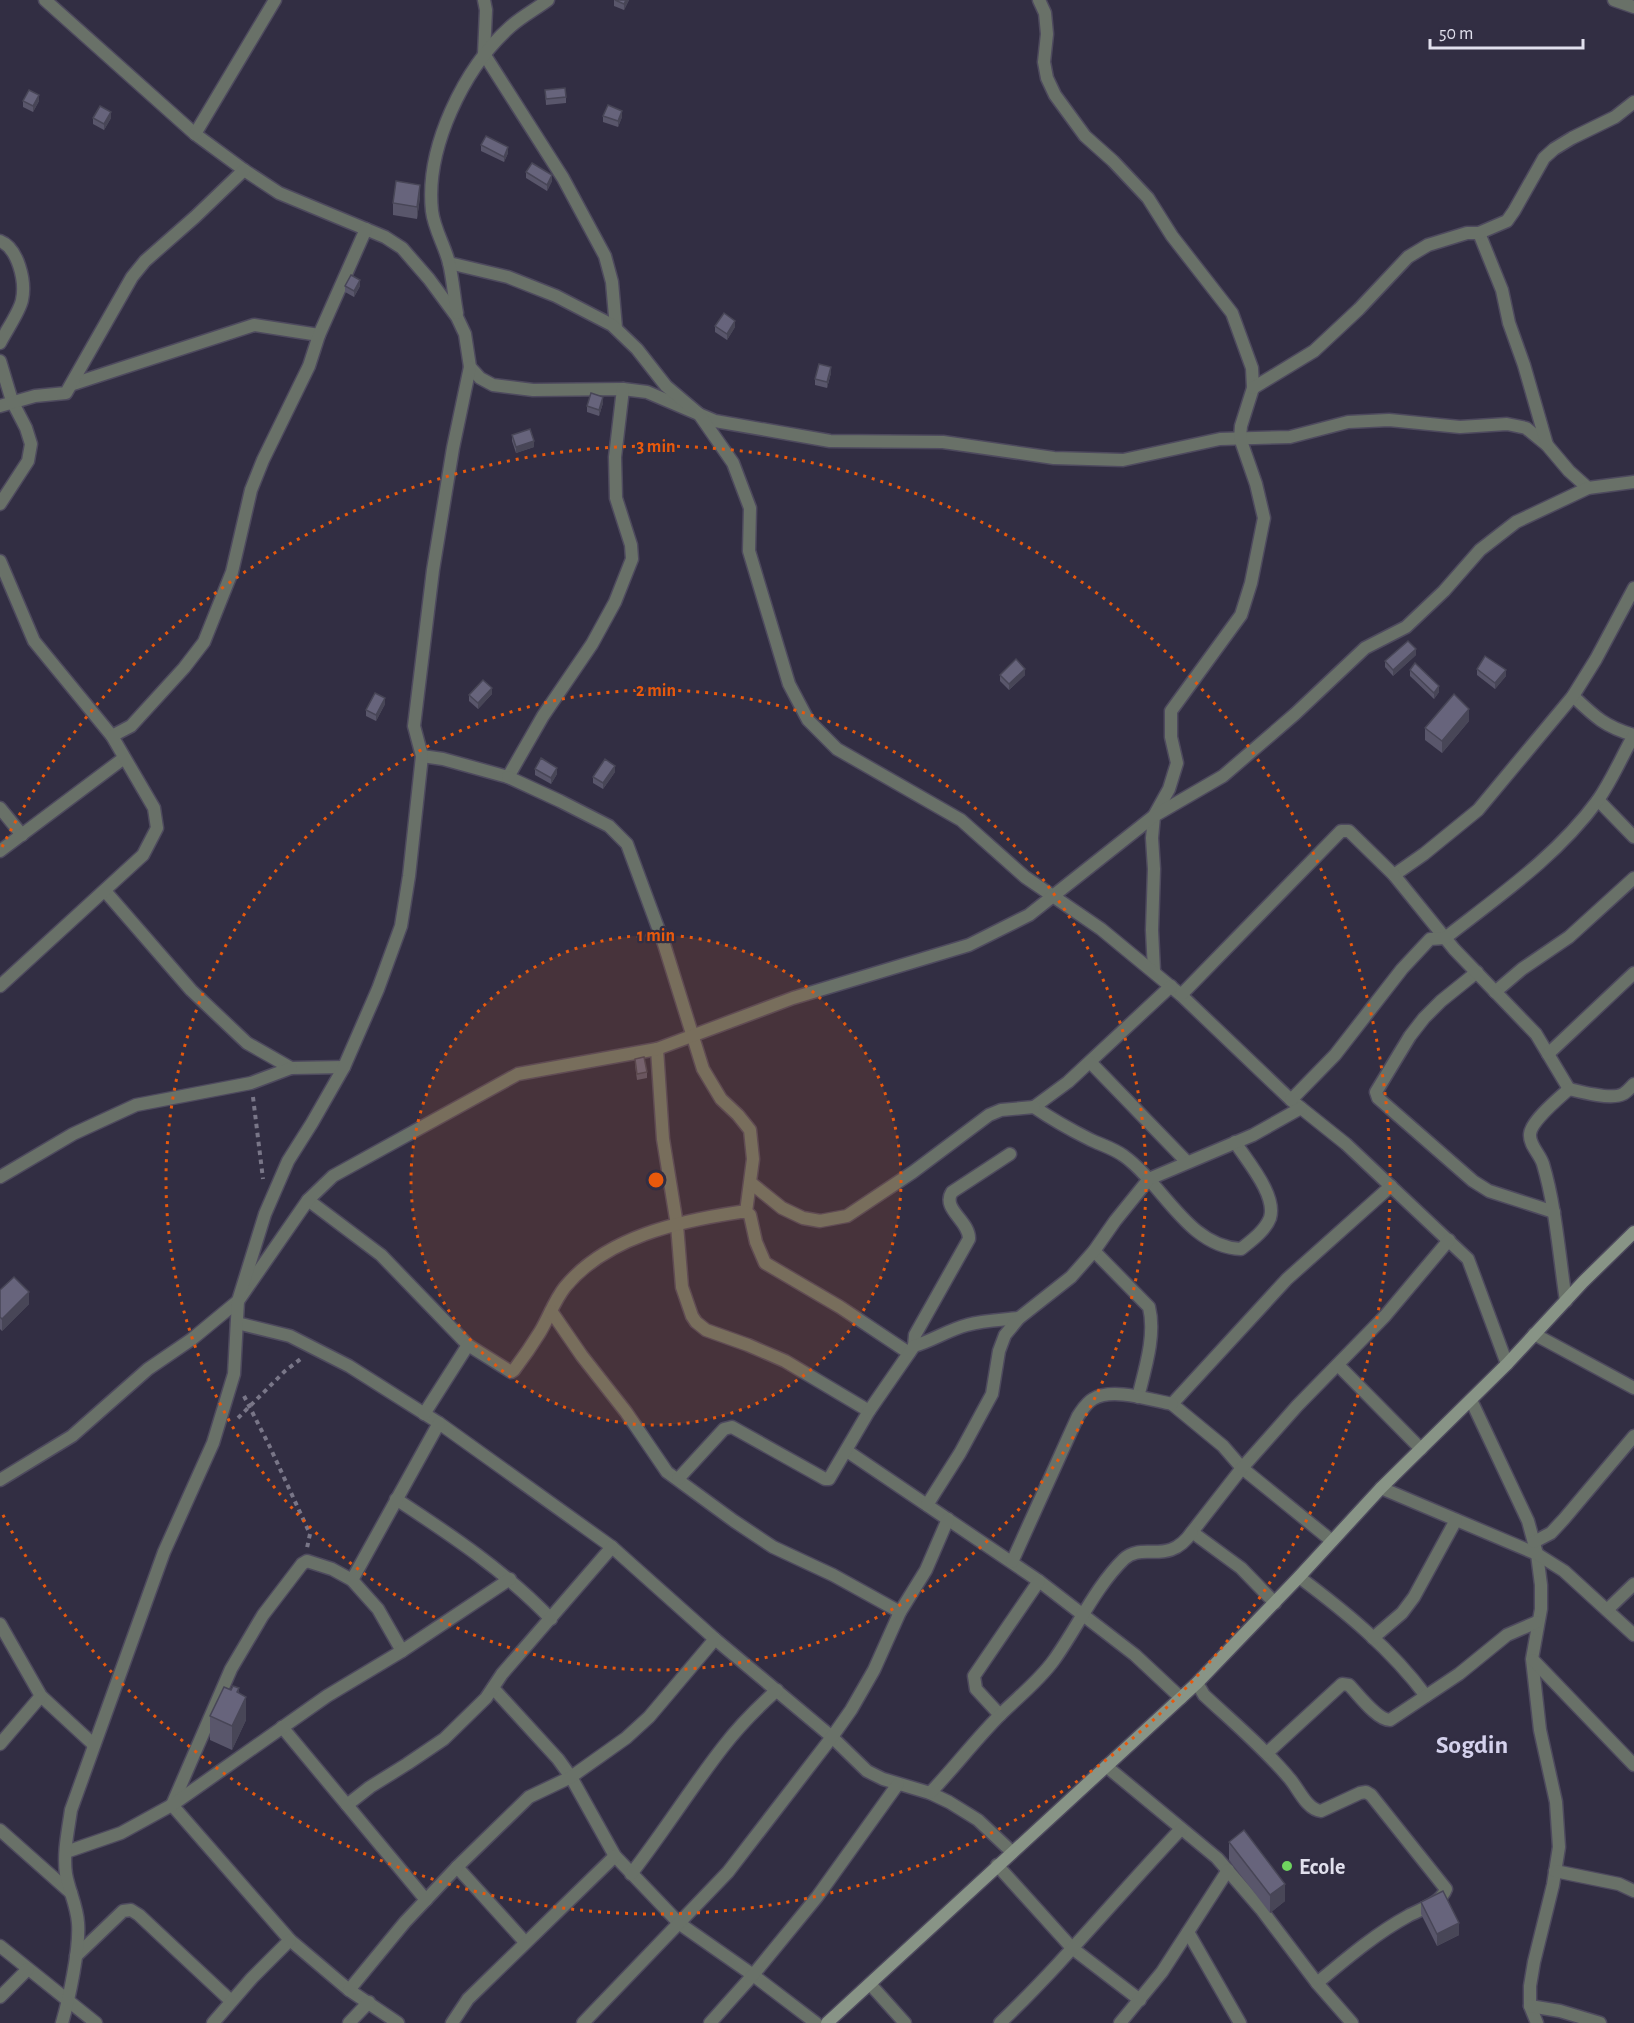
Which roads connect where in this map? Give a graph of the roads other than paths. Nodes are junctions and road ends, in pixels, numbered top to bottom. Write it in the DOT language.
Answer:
graph roads {
  1 [pos="45,0"];
  2 [pos="275,0"];
  3 [pos="484,0"];
  4 [pos="548,0"];
  5 [pos="1039,0"];
  6 [pos="1614,0"];
  7 [pos="1634,7"];
  8 [pos="484,54"];
  9 [pos="1634,102"];
  10 [pos="195,134"];
  11 [pos="244,170"];
  12 [pos="366,229"];
  13 [pos="1479,233"];
  14 [pos="0,241"];
  15 [pos="449,263"];
  16 [pos="458,317"];
  17 [pos="616,328"];
  18 [pos="319,335"];
  19 [pos="0,343"];
  20 [pos="0,361"];
  21 [pos="470,366"];
  22 [pos="73,384"];
  23 [pos="1253,388"];
  24 [pos="623,389"];
  25 [pos="6,403"];
  26 [pos="699,414"];
  27 [pos="1240,438"];
  28 [pos="1547,445"];
  29 [pos="1634,482"];
  30 [pos="1588,488"];
  31 [pos="0,504"];
  32 [pos="0,561"];
  33 [pos="1634,588"];
  34 [pos="1573,696"];
  35 [pos="1634,735"];
  36 [pos="112,736"];
  37 [pos="422,756"];
  38 [pos="124,758"];
  39 [pos="508,777"];
  40 [pos="1598,800"];
  41 [pos="0,808"];
  42 [pos="1154,816"];
  43 [pos="22,835"];
  44 [pos="1634,837"];
  45 [pos="0,851"];
  46 [pos="1394,875"];
  47 [pos="1634,878"];
  48 [pos="105,891"];
  49 [pos="1052,897"];
  50 [pos="1445,938"];
  51 [pos="1154,972"];
  52 [pos="1477,972"];
  53 [pos="1634,973"];
  54 [pos="0,986"];
  55 [pos="1171,986"];
  56 [pos="1495,992"];
  57 [pos="1181,994"];
  58 [pos="692,1036"];
  59 [pos="657,1049"];
  60 [pos="1548,1054"];
  61 [pos="1090,1062"];
  62 [pos="344,1067"];
  63 [pos="291,1068"];
  64 [pos="1634,1084"];
  65 [pos="1569,1089"];
  66 [pos="1296,1104"];
  67 [pos="1034,1107"];
  68 [pos="1235,1142"];
  69 [pos="1010,1154"];
  70 [pos="1187,1162"];
  71 [pos="0,1177"];
  72 [pos="1149,1179"];
  73 [pos="751,1184"];
  74 [pos="1391,1186"];
  75 [pos="308,1200"];
  76 [pos="746,1212"];
  77 [pos="1554,1212"];
  78 [pos="677,1226"];
  79 [pos="1634,1232"];
  80 [pos="1449,1240"];
  81 [pos="1095,1251"];
  82 [pos="238,1301"];
  83 [pos="1566,1301"];
  84 [pos="551,1311"];
  85 [pos="1019,1318"];
  86 [pos="237,1323"];
  87 [pos="1534,1334"];
  88 [pos="468,1345"];
  89 [pos="912,1349"];
  90 [pos="1507,1364"];
  91 [pos="1338,1365"];
  92 [pos="1634,1388"];
  93 [pos="1138,1397"];
  94 [pos="1471,1400"];
  95 [pos="1172,1404"];
  96 [pos="869,1411"];
  97 [pos="424,1413"];
  98 [pos="439,1423"];
  99 [pos="1634,1436"];
  100 [pos="1421,1449"];
  101 [pos="846,1451"];
  102 [pos="1242,1468"];
  103 [pos="678,1479"];
  104 [pos="0,1480"];
  105 [pos="1381,1488"];
  106 [pos="396,1499"];
  107 [pos="927,1505"];
  108 [pos="948,1519"];
  109 [pos="1456,1520"];
  110 [pos="1192,1532"];
  111 [pos="1332,1541"];
  112 [pos="1534,1542"];
  113 [pos="612,1546"];
  114 [pos="1537,1554"];
  115 [pos="1012,1562"];
  116 [pos="1299,1577"];
  117 [pos="510,1579"];
  118 [pos="352,1580"];
  119 [pos="1039,1581"];
  120 [pos="1634,1584"];
  121 [pos="1275,1603"];
  122 [pos="1607,1610"];
  123 [pos="900,1612"];
  124 [pos="1084,1615"];
  125 [pos="550,1619"];
  126 [pos="1537,1622"];
  127 [pos="0,1624"];
  128 [pos="1634,1635"];
  129 [pos="1374,1638"];
  130 [pos="715,1639"];
  131 [pos="402,1651"];
  132 [pos="1532,1659"];
  133 [pos="1197,1683"];
  134 [pos="493,1688"];
  135 [pos="777,1690"];
  136 [pos="1426,1695"];
  137 [pos="41,1696"];
  138 [pos="1181,1698"];
  139 [pos="1000,1714"];
  140 [pos="282,1728"];
  141 [pos="832,1737"];
  142 [pos="0,1744"];
  143 [pos="93,1744"];
  144 [pos="1267,1753"];
  145 [pos="1634,1765"];
  146 [pos="1106,1766"];
  147 [pos="571,1777"];
  148 [pos="898,1784"];
  149 [pos="930,1793"];
  150 [pos="172,1805"];
  151 [pos="347,1805"];
  152 [pos="1181,1829"];
  153 [pos="0,1830"];
  154 [pos="1012,1851"];
  155 [pos="66,1852"];
  156 [pos="615,1856"];
  157 [pos="997,1865"];
  158 [pos="456,1867"];
  159 [pos="1228,1870"];
  160 [pos="1555,1871"];
  161 [pos="631,1874"];
  162 [pos="1634,1892"];
  163 [pos="71,1893"];
  164 [pos="426,1900"];
  165 [pos="680,1924"];
  166 [pos="1188,1932"];
  167 [pos="290,1940"];
  168 [pos="525,1942"];
  169 [pos="0,1946"];
  170 [pos="1072,1948"];
  171 [pos="76,1956"];
  172 [pos="28,1969"];
  173 [pos="753,1975"];
  174 [pos="1317,1983"];
  175 [pos="870,1984"];
  176 [pos="349,1990"];
  177 [pos="0,1997"];
  178 [pos="1140,2000"];
  179 [pos="67,2001"];
  180 [pos="231,2001"];
  181 [pos="369,2002"];
  182 [pos="1530,2006"];
  183 [pos="1236,2022"];
  184 [pos="62,2023"];
  185 [pos="96,2023"];
  186 [pos="213,2023"];
  187 [pos="349,2023"];
  188 [pos="398,2023"];
  189 [pos="452,2023"];
  190 [pos="584,2023"];
  191 [pos="710,2023"];
  192 [pos="816,2023"];
  193 [pos="827,2023"];
  194 [pos="905,2023"];
  195 [pos="1000,2023"];
  196 [pos="1120,2023"];
  197 [pos="1352,2023"];
  198 [pos="1537,2023"];
  199 [pos="1600,2023"];
  1 -- 10 [label="street"];
  2 -- 10 [label="street"];
  3 -- 8 [label="street"];
  4 -- 8 [label="street"];
  5 -- 23 [label="street"];
  6 -- 7 [label="street"];
  8 -- 15 [label="street"];
  8 -- 17 [label="street"];
  9 -- 13 [label="street"];
  10 -- 11 [label="street"];
  11 -- 12 [label="street"];
  11 -- 22 [label="street"];
  12 -- 16 [label="street"];
  12 -- 18 [label="street"];
  13 -- 23 [label="street"];
  13 -- 28 [label="street"];
  14 -- 19 [label="street"];
  15 -- 16 [label="street"];
  15 -- 17 [label="street"];
  16 -- 21 [label="street"];
  17 -- 26 [label="street"];
  18 -- 22 [label="street"];
  18 -- 36 [label="street"];
  20 -- 25 [label="street"];
  21 -- 24 [label="street"];
  21 -- 37 [label="street"];
  22 -- 25 [label="street"];
  23 -- 27 [label="street"];
  24 -- 26 [label="street"];
  24 -- 39 [label="street"];
  25 -- 31 [label="street"];
  26 -- 27 [label="street"];
  26 -- 49 [label="street"];
  27 -- 28 [label="street"];
  27 -- 42 [label="street"];
  28 -- 30 [label="street"];
  29 -- 30 [label="street"];
  30 -- 42 [label="street"];
  32 -- 36 [label="street"];
  33 -- 34 [label="street"];
  34 -- 35 [label="street"];
  34 -- 46 [label="street"];
  35 -- 40 [label="street"];
  36 -- 38 [label="street"];
  37 -- 39 [label="street"];
  37 -- 62 [label="street"];
  38 -- 43 [label="street"];
  38 -- 48 [label="street"];
  39 -- 58 [label="street"];
  40 -- 44 [label="street"];
  40 -- 50 [label="street"];
  41 -- 43 [label="street"];
  42 -- 49 [label="street"];
  42 -- 51 [label="street"];
  43 -- 45 [label="street"];
  46 -- 50 [label="street"];
  46 -- 57 [label="street"];
  47 -- 56 [label="street"];
  48 -- 54 [label="street"];
  48 -- 63 [label="street"];
  49 -- 51 [label="street"];
  49 -- 58 [label="street"];
  50 -- 52 [label="street"];
  50 -- 66 [label="street"];
  51 -- 55 [label="street"];
  52 -- 56 [label="street"];
  52 -- 77 [label="street"];
  53 -- 60 [label="street"];
  55 -- 57 [label="street"];
  55 -- 61 [label="street"];
  56 -- 60 [label="street"];
  57 -- 66 [label="street"];
  58 -- 59 [label="street"];
  58 -- 73 [label="street"];
  59 -- 75 [label="street"];
  59 -- 78 [label="street"];
  60 -- 65 [label="street"];
  61 -- 67 [label="street"];
  61 -- 70 [label="street"];
  62 -- 63 [label="street"];
  62 -- 82 [label="street"];
  63 -- 71 [label="street"];
  64 -- 65 [label="street"];
  65 -- 77 [label="street"];
  66 -- 68 [label="street"];
  66 -- 74 [label="street"];
  67 -- 72 [label="street"];
  67 -- 73 [label="street"];
  68 -- 70 [label="street"];
  68 -- 72 [label="street"];
  69 -- 89 [label="street"];
  70 -- 72 [label="street"];
  72 -- 81 [label="street"];
  73 -- 76 [label="street"];
  74 -- 80 [label="street"];
  74 -- 95 [label="street"];
  75 -- 82 [label="street"];
  75 -- 88 [label="street"];
  76 -- 78 [label="street"];
  76 -- 89 [label="street"];
  77 -- 83 [label="street"];
  78 -- 84 [label="street"];
  78 -- 96 [label="street"];
  79 -- 83 [label="street"];
  80 -- 90 [label="street"];
  80 -- 91 [label="street"];
  81 -- 85 [label="street"];
  81 -- 93 [label="street"];
  82 -- 86 [label="street"];
  82 -- 104 [label="street"];
  83 -- 87 [label="street"];
  84 -- 88 [label="street"];
  84 -- 103 [label="street"];
  85 -- 89 [label="street"];
  85 -- 107 [label="street"];
  86 -- 97 [label="street"];
  86 -- 143 [label="street"];
  87 -- 90 [label="street"];
  87 -- 92 [label="street"];
  88 -- 97 [label="street"];
  89 -- 96 [label="street"];
  90 -- 94 [label="street"];
  91 -- 100 [label="street"];
  91 -- 102 [label="street"];
  93 -- 95 [label="street"];
  93 -- 115 [label="street"];
  94 -- 100 [label="street"];
  94 -- 112 [label="street"];
  95 -- 102 [label="street"];
  96 -- 101 [label="street"];
  97 -- 98 [label="street"];
  98 -- 106 [label="street"];
  98 -- 113 [label="street"];
  99 -- 112 [label="street"];
  100 -- 105 [label="street"];
  101 -- 103 [label="street"];
  101 -- 107 [label="street"];
  102 -- 110 [label="street"];
  102 -- 111 [label="street"];
  103 -- 123 [label="street"];
  105 -- 109 [label="street"];
  105 -- 111 [label="street"];
  106 -- 117 [label="street"];
  106 -- 118 [label="street"];
  107 -- 108 [label="street"];
  108 -- 115 [label="street"];
  108 -- 123 [label="street"];
  109 -- 114 [label="street"];
  109 -- 129 [label="street"];
  110 -- 121 [label="street"];
  110 -- 124 [label="street"];
  111 -- 116 [label="street"];
  112 -- 114 [label="street"];
  113 -- 125 [label="street"];
  113 -- 130 [label="street"];
  114 -- 122 [label="street"];
  114 -- 126 [label="street"];
  115 -- 119 [label="street"];
  116 -- 121 [label="street"];
  116 -- 129 [label="street"];
  117 -- 125 [label="street"];
  117 -- 131 [label="street"];
  118 -- 131 [label="street"];
  118 -- 150 [label="street"];
  119 -- 124 [label="street"];
  119 -- 139 [label="street"];
  120 -- 122 [label="street"];
  121 -- 133 [label="street"];
  122 -- 128 [label="street"];
  123 -- 141 [label="street"];
  124 -- 138 [label="street"];
  124 -- 139 [label="street"];
  125 -- 134 [label="street"];
  126 -- 132 [label="street"];
  126 -- 136 [label="street"];
  127 -- 137 [label="street"];
  129 -- 136 [label="street"];
  130 -- 135 [label="street"];
  130 -- 147 [label="street"];
  131 -- 140 [label="street"];
  132 -- 145 [label="street"];
  132 -- 160 [label="street"];
  133 -- 138 [label="street"];
  133 -- 144 [label="street"];
  134 -- 147 [label="street"];
  134 -- 151 [label="street"];
  135 -- 141 [label="street"];
  135 -- 161 [label="street"];
  136 -- 144 [label="street"];
  137 -- 142 [label="street"];
  137 -- 143 [label="street"];
  138 -- 146 [label="street"];
  139 -- 149 [label="street"];
  140 -- 150 [label="street"];
  140 -- 151 [label="street"];
  141 -- 148 [label="street"];
  141 -- 165 [label="street"];
  143 -- 155 [label="street"];
  144 -- 174 [label="street"];
  146 -- 152 [label="street"];
  146 -- 154 [label="street"];
  147 -- 156 [label="street"];
  147 -- 158 [label="street"];
  148 -- 149 [label="street"];
  148 -- 173 [label="street"];
  149 -- 154 [label="street"];
  150 -- 155 [label="street"];
  150 -- 167 [label="street"];
  151 -- 164 [label="street"];
  152 -- 159 [label="street"];
  152 -- 170 [label="street"];
  153 -- 163 [label="street"];
  154 -- 157 [label="street"];
  155 -- 163 [label="street"];
  156 -- 161 [label="street"];
  156 -- 168 [label="street"];
  157 -- 170 [label="street"];
  157 -- 175 [label="street"];
  158 -- 164 [label="street"];
  158 -- 168 [label="street"];
  159 -- 166 [label="street"];
  159 -- 174 [label="street"];
  160 -- 162 [label="street"];
  160 -- 182 [label="street"];
  161 -- 165 [label="street"];
  163 -- 171 [label="street"];
  164 -- 176 [label="street"];
  165 -- 173 [label="street"];
  165 -- 190 [label="street"];
  166 -- 178 [label="street"];
  166 -- 183 [label="street"];
  167 -- 176 [label="street"];
  167 -- 180 [label="street"];
  168 -- 189 [label="street"];
  169 -- 172 [label="street"];
  170 -- 178 [label="street"];
  170 -- 195 [label="street"];
  171 -- 179 [label="street"];
  171 -- 180 [label="street"];
  172 -- 177 [label="street"];
  172 -- 179 [label="street"];
  173 -- 191 [label="street"];
  173 -- 192 [label="street"];
  174 -- 197 [label="street"];
  175 -- 193 [label="street"];
  175 -- 194 [label="street"];
  176 -- 181 [label="street"];
  178 -- 196 [label="street"];
  179 -- 184 [label="street"];
  179 -- 185 [label="street"];
  180 -- 186 [label="street"];
  181 -- 187 [label="street"];
  181 -- 188 [label="street"];
  182 -- 198 [label="street"];
  182 -- 199 [label="street"];
}
